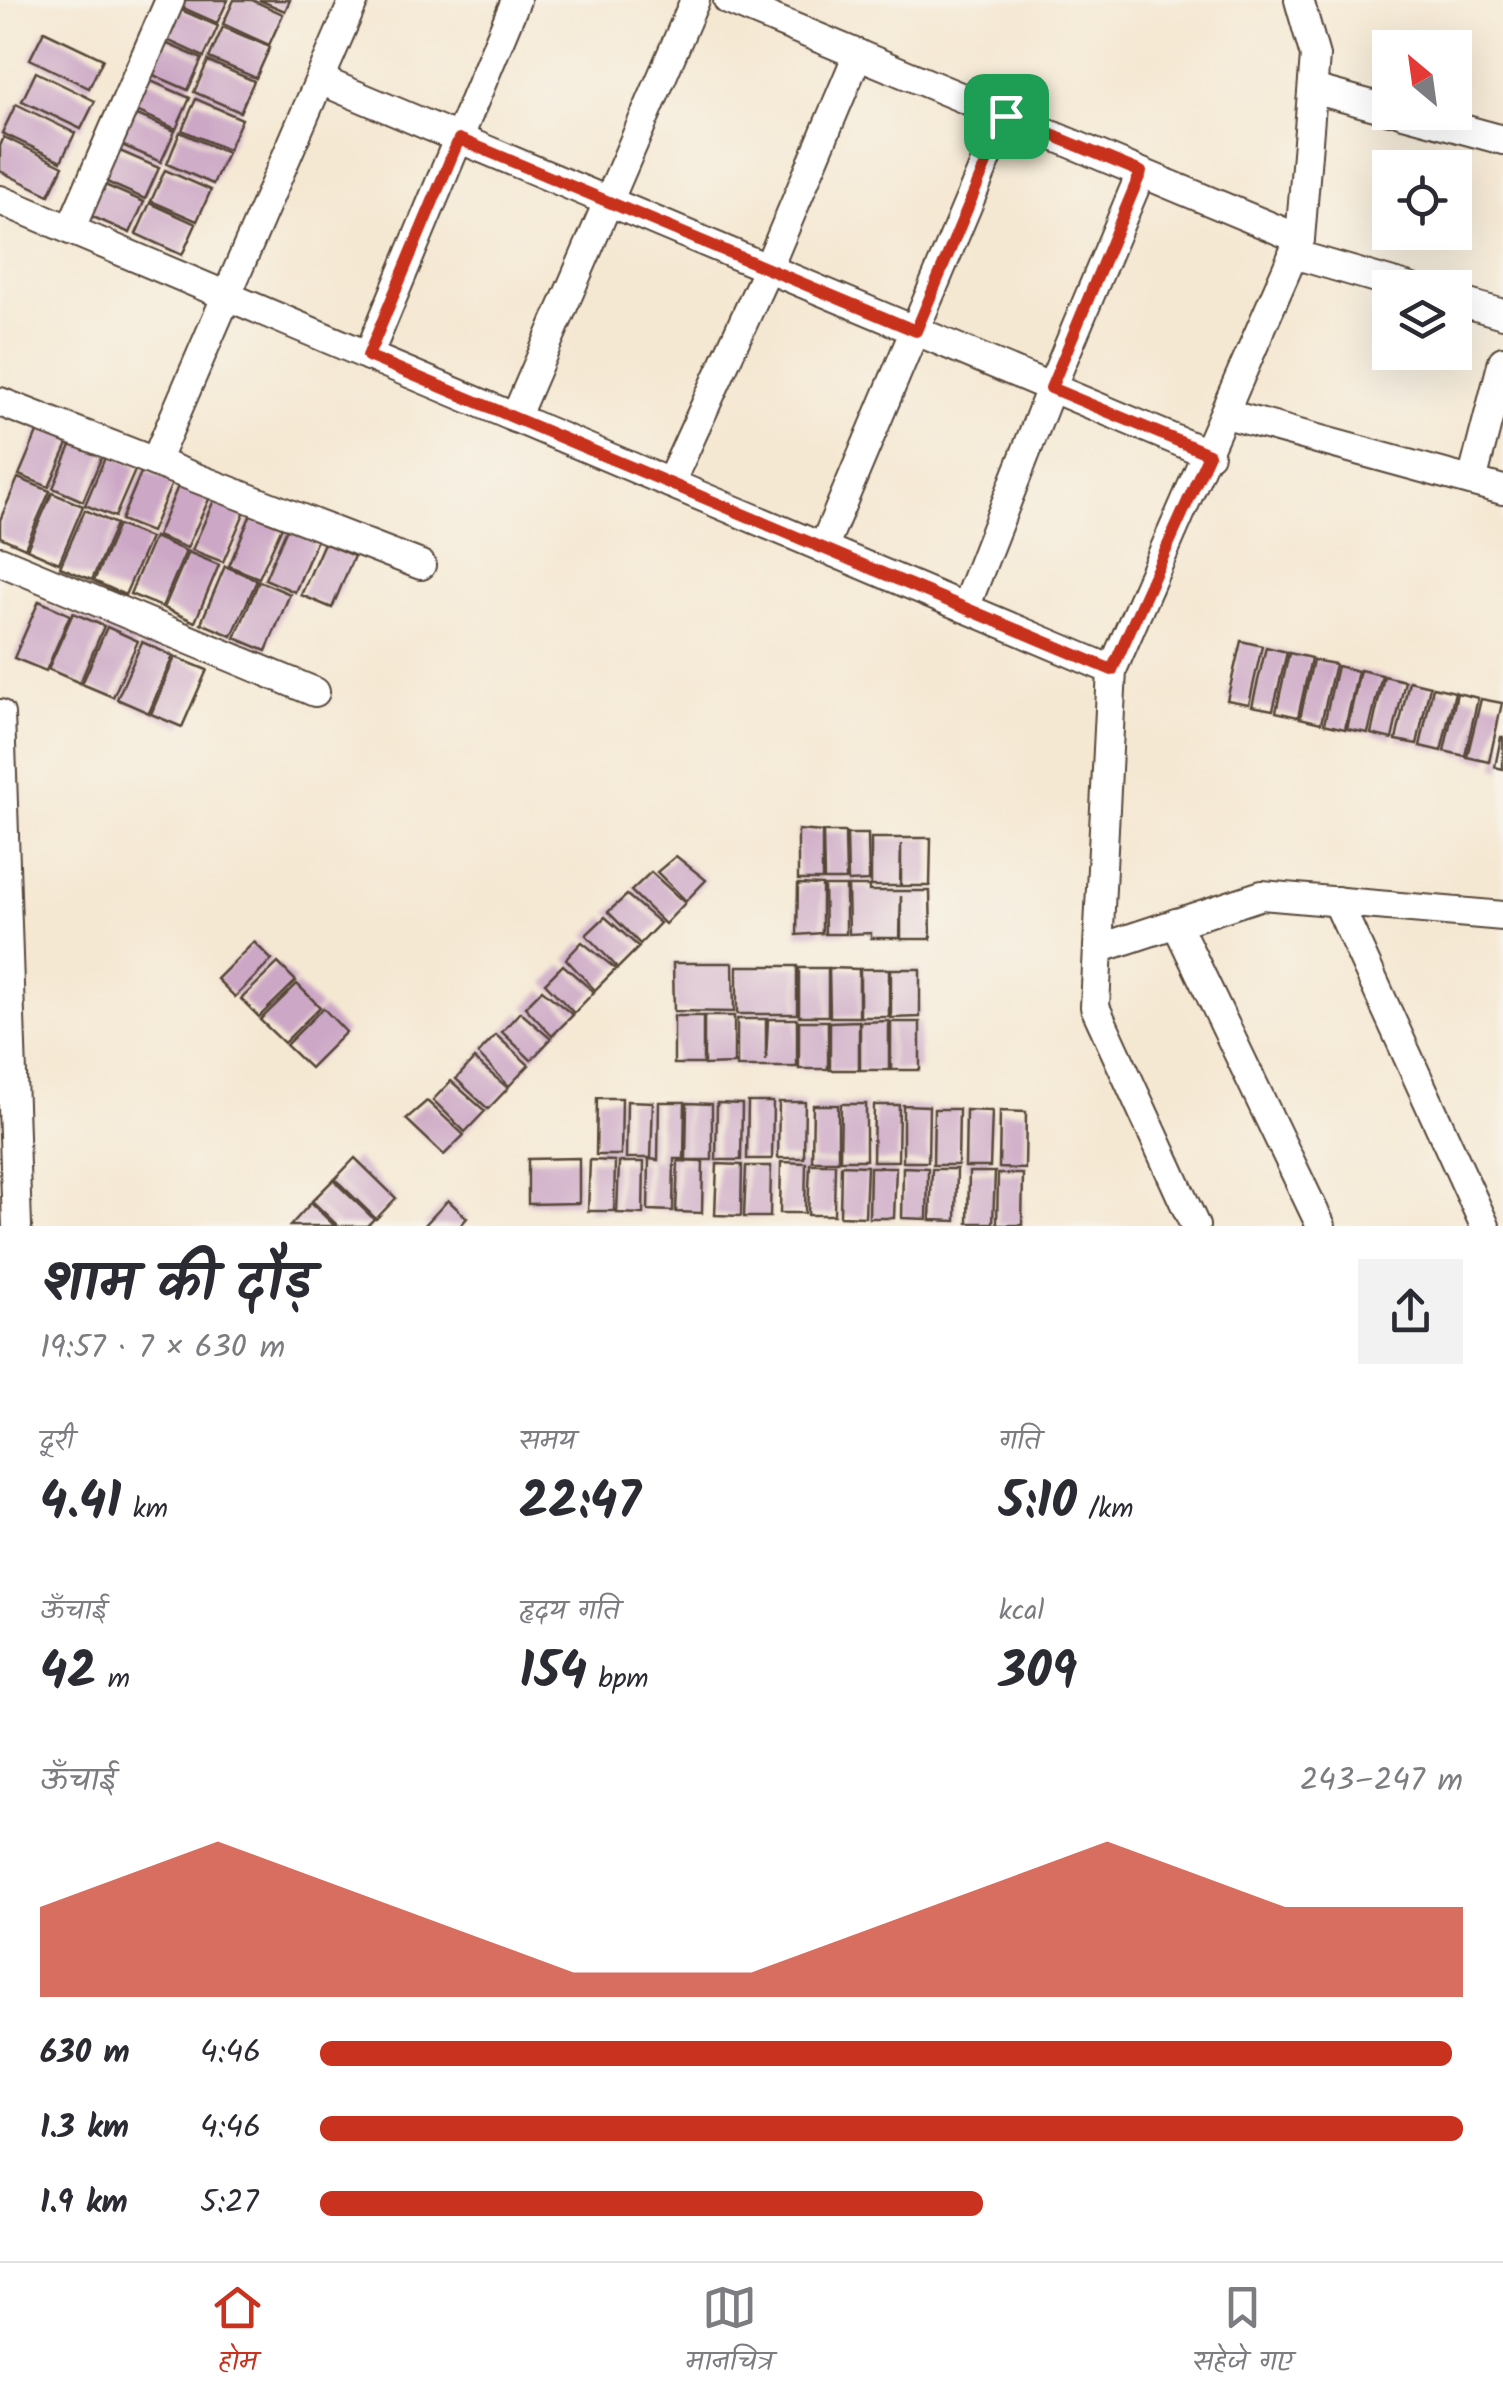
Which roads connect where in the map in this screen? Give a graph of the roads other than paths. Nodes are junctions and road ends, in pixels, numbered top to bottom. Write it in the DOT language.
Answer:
graph roads {
  1 [pos="170,0"];
  2 [pos="354,0"];
  3 [pos="516,0"];
  4 [pos="695,0"];
  5 [pos="728,0"];
  6 [pos="1299,0"];
  7 [pos="858,54"];
  8 [pos="320,80"];
  9 [pos="1313,89"];
  10 [pos="1372,105"];
  11 [pos="1006,116"];
  12 [pos="1466,130"];
  13 [pos="459,139"];
  14 [pos="1503,140"];
  15 [pos="1141,172"];
  16 [pos="0,200"];
  17 [pos="608,202"];
  18 [pos="70,230"];
  19 [pos="1297,247"];
  20 [pos="768,268"];
  21 [pos="1372,274"];
  22 [pos="228,296"];
  23 [pos="1472,305"];
  24 [pos="1503,314"];
  25 [pos="916,331"];
  26 [pos="368,356"];
  27 [pos="1503,362"];
  28 [pos="1051,388"];
  29 [pos="0,402"];
  30 [pos="1226,414"];
  31 [pos="516,418"];
  32 [pos="1209,454"];
  33 [pos="155,462"];
  34 [pos="1472,482"];
  35 [pos="670,483"];
  36 [pos="1503,490"];
  37 [pos="822,548"];
  38 [pos="0,561"];
  39 [pos="421,565"];
  40 [pos="964,608"];
  41 [pos="1112,670"];
  42 [pos="315,692"];
  43 [pos="0,714"];
  44 [pos="1337,902"];
  45 [pos="1503,916"];
  46 [pos="1176,924"];
  47 [pos="1098,949"];
  48 [pos="17,1226"];
  49 [pos="1195,1226"];
  50 [pos="1321,1226"];
  51 [pos="1485,1226"];
  1 -- 18 [label="street"];
  2 -- 8 [label="street"];
  3 -- 13 [label="street"];
  4 -- 17 [label="street"];
  5 -- 7 [label="street"];
  6 -- 9 [label="street"];
  7 -- 11 [label="street"];
  7 -- 20 [label="street"];
  8 -- 13 [label="street"];
  8 -- 22 [label="street"];
  9 -- 10 [label="street"];
  9 -- 19 [label="street"];
  11 -- 15 [label="street"];
  11 -- 25 [label="street"];
  12 -- 14 [label="street"];
  13 -- 17 [label="street"];
  13 -- 26 [label="street"];
  15 -- 19 [label="street"];
  15 -- 28 [label="street"];
  16 -- 18 [label="street"];
  17 -- 20 [label="street"];
  17 -- 31 [label="street"];
  18 -- 22 [label="street"];
  19 -- 21 [label="street"];
  19 -- 30 [label="street"];
  20 -- 25 [label="street"];
  20 -- 35 [label="street"];
  22 -- 26 [label="street"];
  22 -- 33 [label="street"];
  23 -- 24 [label="street"];
  25 -- 28 [label="street"];
  25 -- 37 [label="street"];
  26 -- 31 [label="street"];
  27 -- 34 [label="street"];
  28 -- 32 [label="street"];
  28 -- 40 [label="street"];
  29 -- 33 [label="street"];
  30 -- 32 [label="street"];
  30 -- 34 [label="street"];
  31 -- 35 [label="street"];
  32 -- 41 [label="street"];
  33 -- 39 [label="street"];
  34 -- 36 [label="street"];
  35 -- 37 [label="street"];
  37 -- 40 [label="street"];
  38 -- 42 [label="street"];
  40 -- 41 [label="street"];
  41 -- 47 [label="street"];
  43 -- 48 [label="street"];
  44 -- 45 [label="street"];
  44 -- 46 [label="street"];
  44 -- 51 [label="street"];
  46 -- 47 [label="street"];
  46 -- 50 [label="street"];
  47 -- 49 [label="street"];
}
